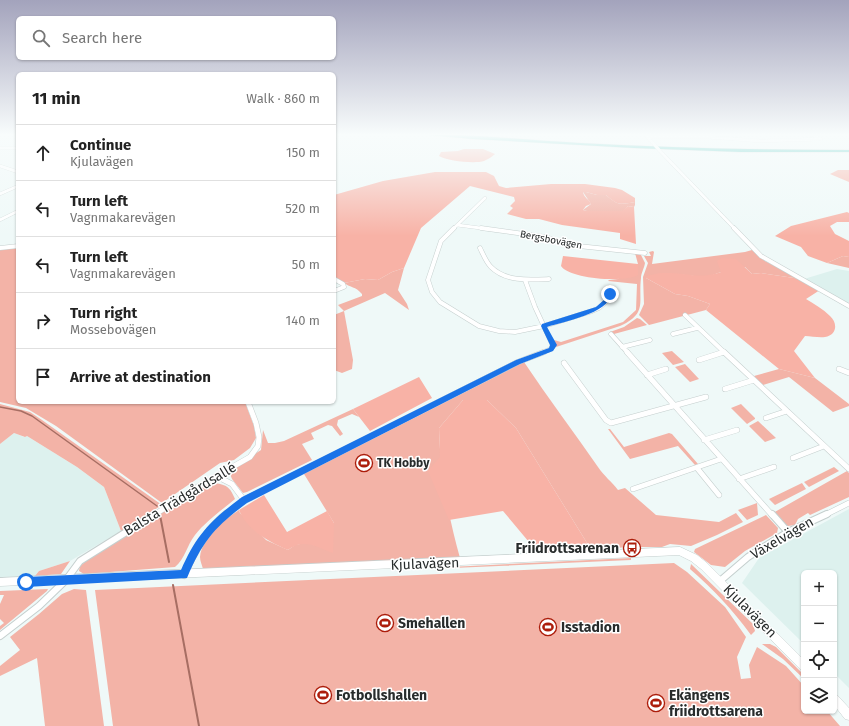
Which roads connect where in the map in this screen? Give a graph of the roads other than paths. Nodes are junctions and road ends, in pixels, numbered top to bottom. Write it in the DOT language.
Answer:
graph roads {
  1 [pos="6,168"];
  2 [pos="675,168"];
  3 [pos="16,171"];
  4 [pos="16,187"];
  5 [pos="0,194"];
  6 [pos="485,198"];
  7 [pos="16,212"];
  8 [pos="0,220"];
  9 [pos="457,225"];
  10 [pos="16,246"];
  11 [pos="0,248"];
  12 [pos="480,248"];
  13 [pos="645,253"];
  14 [pos="549,279"];
  15 [pos="336,280"];
  16 [pos="525,280"];
  17 [pos="609,288"];
  18 [pos="336,290"];
  19 [pos="849,306"];
  20 [pos="685,315"];
  21 [pos="544,326"];
  22 [pos="697,328"];
  23 [pos="611,334"];
  24 [pos="673,334"];
  25 [pos="650,340"];
  26 [pos="622,347"];
  27 [pos="724,352"];
  28 [pos="699,360"];
  29 [pos="564,363"];
  30 [pos="839,369"];
  31 [pos="666,370"];
  32 [pos="849,373"];
  33 [pos="647,375"];
  34 [pos="754,380"];
  35 [pos="725,389"];
  36 [pos="706,397"];
  37 [pos="249,404"];
  38 [pos="674,406"];
  39 [pos="787,411"];
  40 [pos="766,418"];
  41 [pos="737,430"];
  42 [pos="704,440"];
  43 [pos="824,446"];
  44 [pos="793,458"];
  45 [pos="721,459"];
  46 [pos="774,467"];
  47 [pos="698,468"];
  48 [pos="849,469"];
  49 [pos="216,476"];
  50 [pos="739,479"];
  51 [pos="633,489"];
  52 [pos="719,495"];
  53 [pos="244,500"];
  54 [pos="849,503"];
  55 [pos="788,532"];
  56 [pos="184,575"];
  57 [pos="66,580"];
  58 [pos="0,582"];
  59 [pos="720,582"];
  60 [pos="0,636"];
  61 [pos="801,664"];
  62 [pos="837,701"];
  63 [pos="849,714"];
  1 -- 3 [label="street"];
  2 -- 19 [label="street, bridge"];
  4 -- 5 [label="street"];
  6 -- 9 [label="street"];
  7 -- 8 [label="street"];
  9 -- 13 [label="street, Bergsbovägen"];
  9 -- 21 [label="street"];
  10 -- 11 [label="street"];
  12 -- 16 [label="street"];
  14 -- 16 [label="street"];
  15 -- 18 [label="street"];
  16 -- 21 [label="street"];
  17 -- 21 [label="street"];
  20 -- 22 [label="street"];
  21 -- 53 [label="street"];
  22 -- 24 [label="street"];
  22 -- 27 [label="street"];
  23 -- 26 [label="street"];
  25 -- 26 [label="street"];
  26 -- 33 [label="street"];
  27 -- 28 [label="street"];
  27 -- 34 [label="street"];
  29 -- 38 [label="street"];
  30 -- 32 [label="street"];
  31 -- 33 [label="street"];
  33 -- 38 [label="street"];
  34 -- 35 [label="street"];
  34 -- 39 [label="street"];
  36 -- 38 [label="street"];
  37 -- 49 [label="street, Balsta Trädgårdsallé"];
  38 -- 42 [label="street"];
  39 -- 40 [label="street"];
  39 -- 43 [label="street"];
  41 -- 42 [label="street"];
  42 -- 45 [label="street"];
  43 -- 44 [label="street"];
  43 -- 48 [label="street"];
  45 -- 47 [label="street"];
  45 -- 50 [label="street"];
  46 -- 50 [label="street"];
  47 -- 51 [label="street"];
  47 -- 52 [label="street"];
  49 -- 53 [label="street"];
  49 -- 57 [label="street, Balsta Trädgårdsallé"];
  50 -- 55 [label="street"];
  53 -- 56 [label="street"];
  54 -- 55 [label="street, Växelvägen"];
  55 -- 59 [label="street, Växelvägen"];
  56 -- 57 [label="street, Kjulavägen"];
  56 -- 59 [label="street, Kjulavägen"];
  57 -- 58 [label="street, Kjulavägen"];
  57 -- 60 [label="street, Balsta Trädgårdsallé"];
  59 -- 61 [label="street, Kjulavägen"];
  62 -- 63 [label="street"];
}
